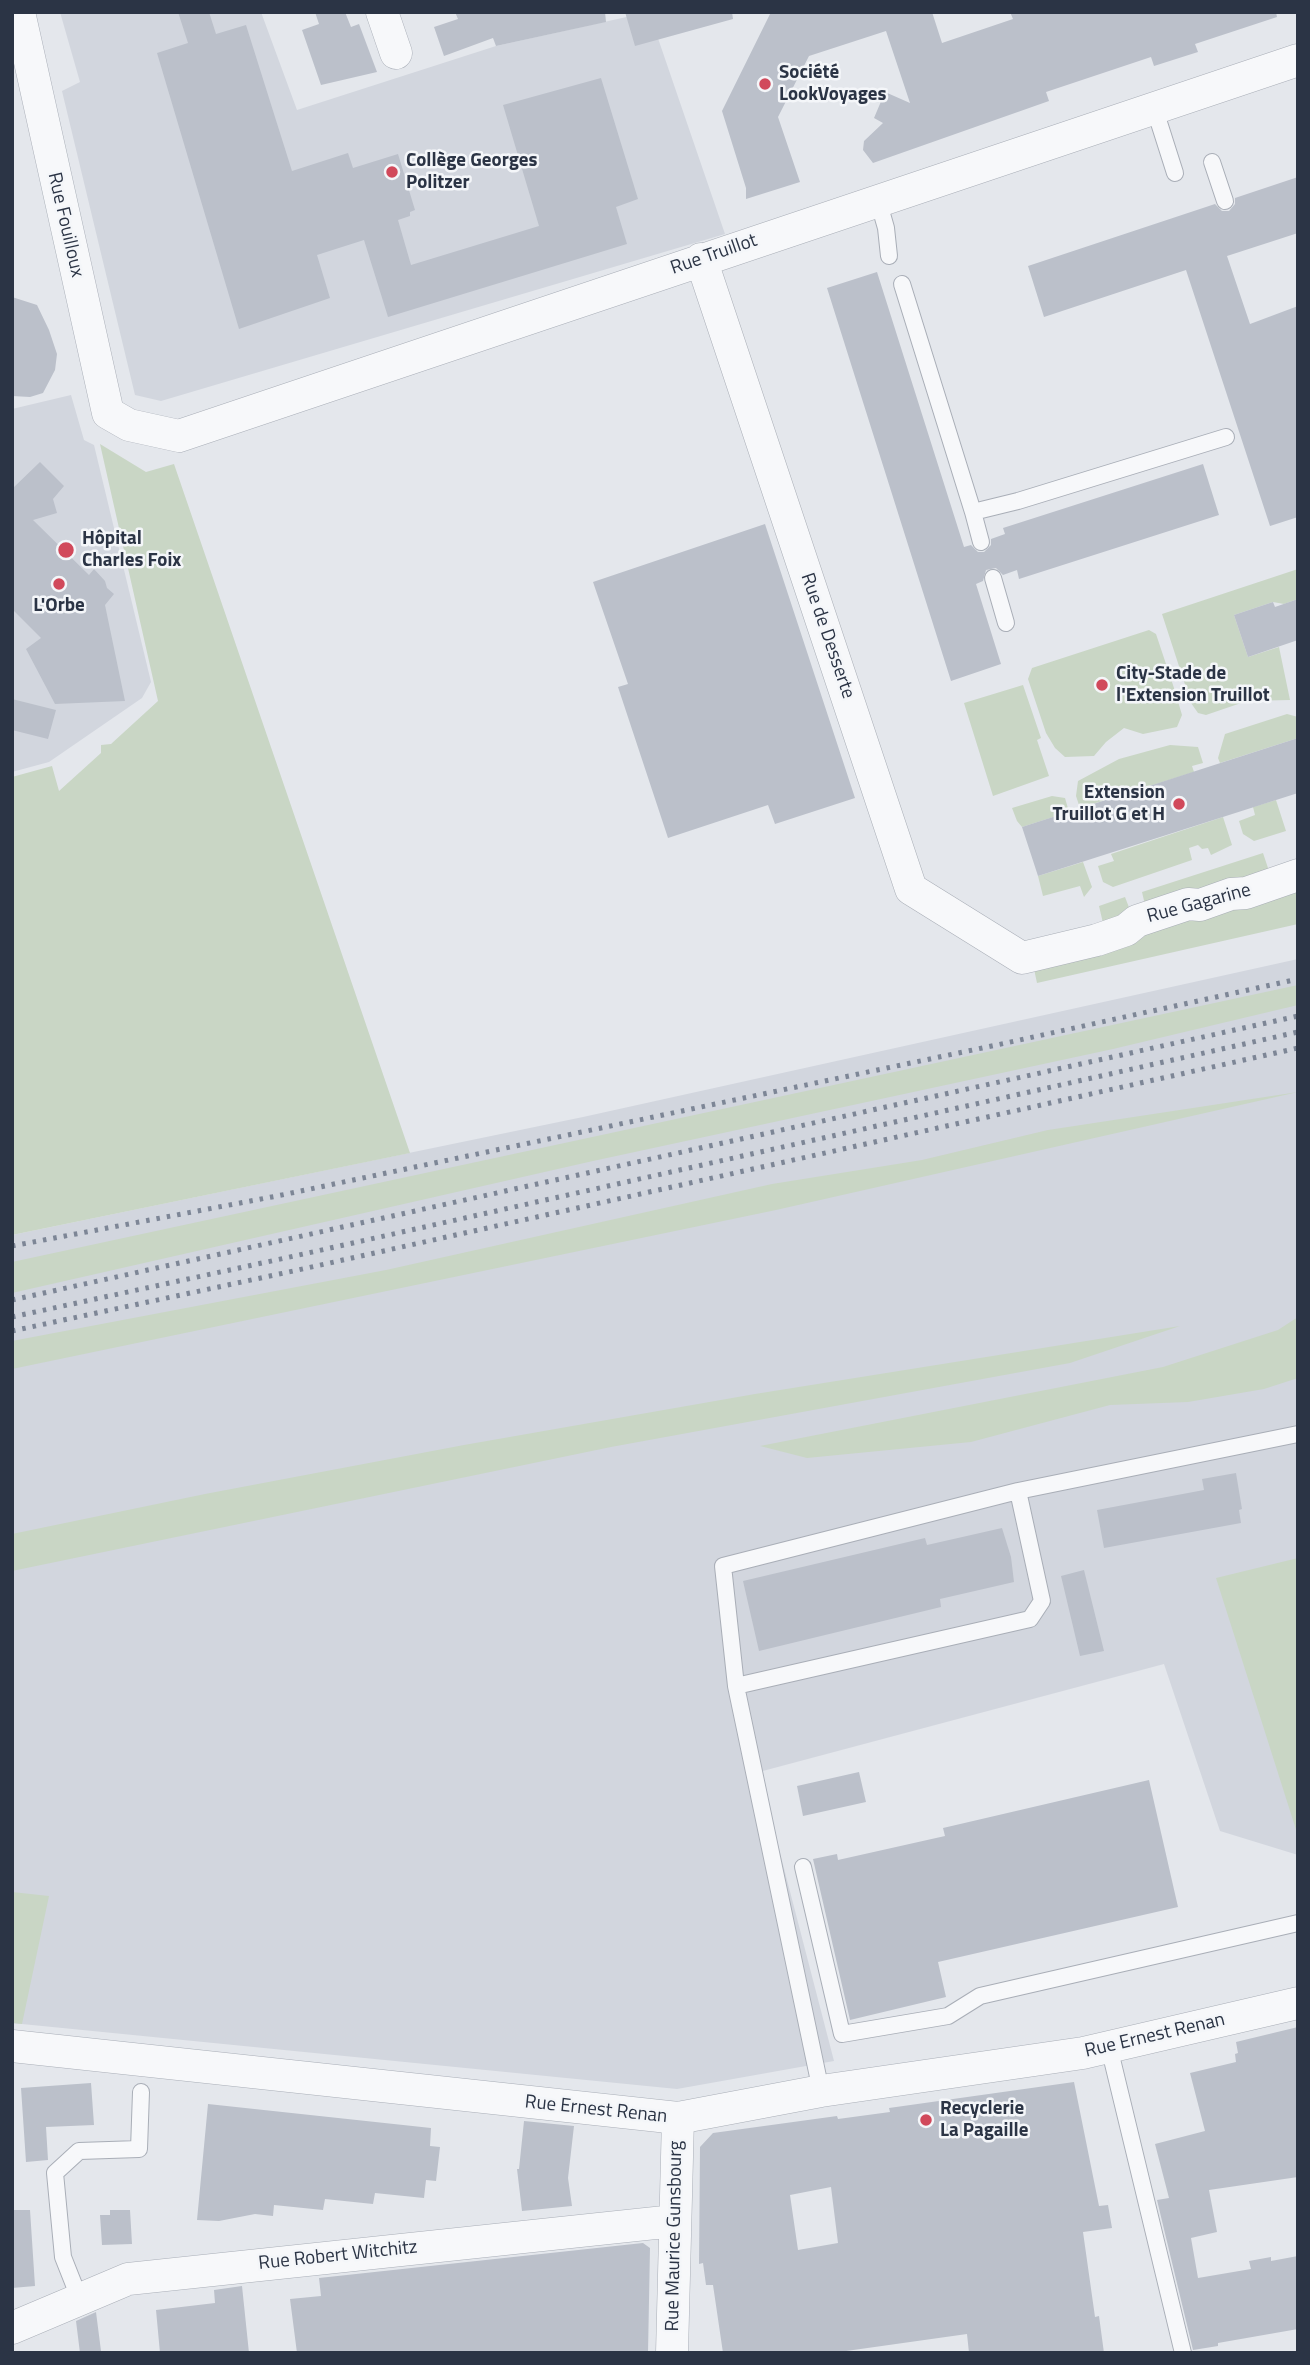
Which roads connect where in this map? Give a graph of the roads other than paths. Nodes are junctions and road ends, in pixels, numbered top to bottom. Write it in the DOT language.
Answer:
graph roads {
  1 [pos="19,12"];
  2 [pos="382,12"];
  3 [pos="396,52"];
  4 [pos="1298,60"];
  5 [pos="1154,107"];
  6 [pos="1212,162"];
  7 [pos="1175,173"];
  8 [pos="878,200"];
  9 [pos="1225,201"];
  10 [pos="889,256"];
  11 [pos="701,259"];
  12 [pos="902,284"];
  13 [pos="129,425"];
  14 [pos="1226,436"];
  15 [pos="973,512"];
  16 [pos="981,542"];
  17 [pos="993,578"];
  18 [pos="1006,624"];
  19 [pos="1298,875"];
  20 [pos="1022,958"];
  21 [pos="1298,1434"];
  22 [pos="1018,1491"];
  23 [pos="736,1686"];
  24 [pos="803,1867"];
  25 [pos="1298,1923"];
  26 [pos="1298,2003"];
  27 [pos="12,2046"];
  28 [pos="1110,2047"];
  29 [pos="821,2091"];
  30 [pos="141,2092"];
  31 [pos="678,2119"];
  32 [pos="674,2221"];
  33 [pos="80,2300"];
  34 [pos="12,2328"];
  35 [pos="673,2353"];
  36 [pos="1183,2353"];
  1 -- 13 [label="street, Rue Fouilloux"];
  2 -- 3 [label="street"];
  4 -- 5 [label="street, Rue Truillot"];
  5 -- 7 [label="lane"];
  5 -- 8 [label="street, Rue Truillot"];
  6 -- 9 [label="lane"];
  8 -- 10 [label="lane"];
  8 -- 11 [label="street, Rue Truillot"];
  11 -- 13 [label="street, Rue Truillot"];
  11 -- 20 [label="street, Rue de Desserte"];
  12 -- 15 [label="lane"];
  14 -- 15 [label="lane"];
  15 -- 16 [label="lane"];
  17 -- 18 [label="lane"];
  19 -- 20 [label="street, Rue Gagarine"];
  21 -- 22 [label="lane"];
  22 -- 23 [label="lane"];
  22 -- 23 [label="lane"];
  23 -- 29 [label="lane"];
  24 -- 25 [label="lane"];
  26 -- 28 [label="street, Rue Ernest Renan"];
  27 -- 31 [label="street, Rue Ernest Renan"];
  28 -- 29 [label="street, Rue Ernest Renan"];
  28 -- 36 [label="lane"];
  29 -- 31 [label="street, Rue Ernest Renan"];
  30 -- 33 [label="lane"];
  31 -- 32 [label="street, Rue Maurice Gunsbourg"];
  32 -- 33 [label="street, Rue Robert Witchitz"];
  32 -- 35 [label="street, Rue Maurice Gunsbourg"];
  33 -- 34 [label="street, Rue Robert Witchitz"];
}
